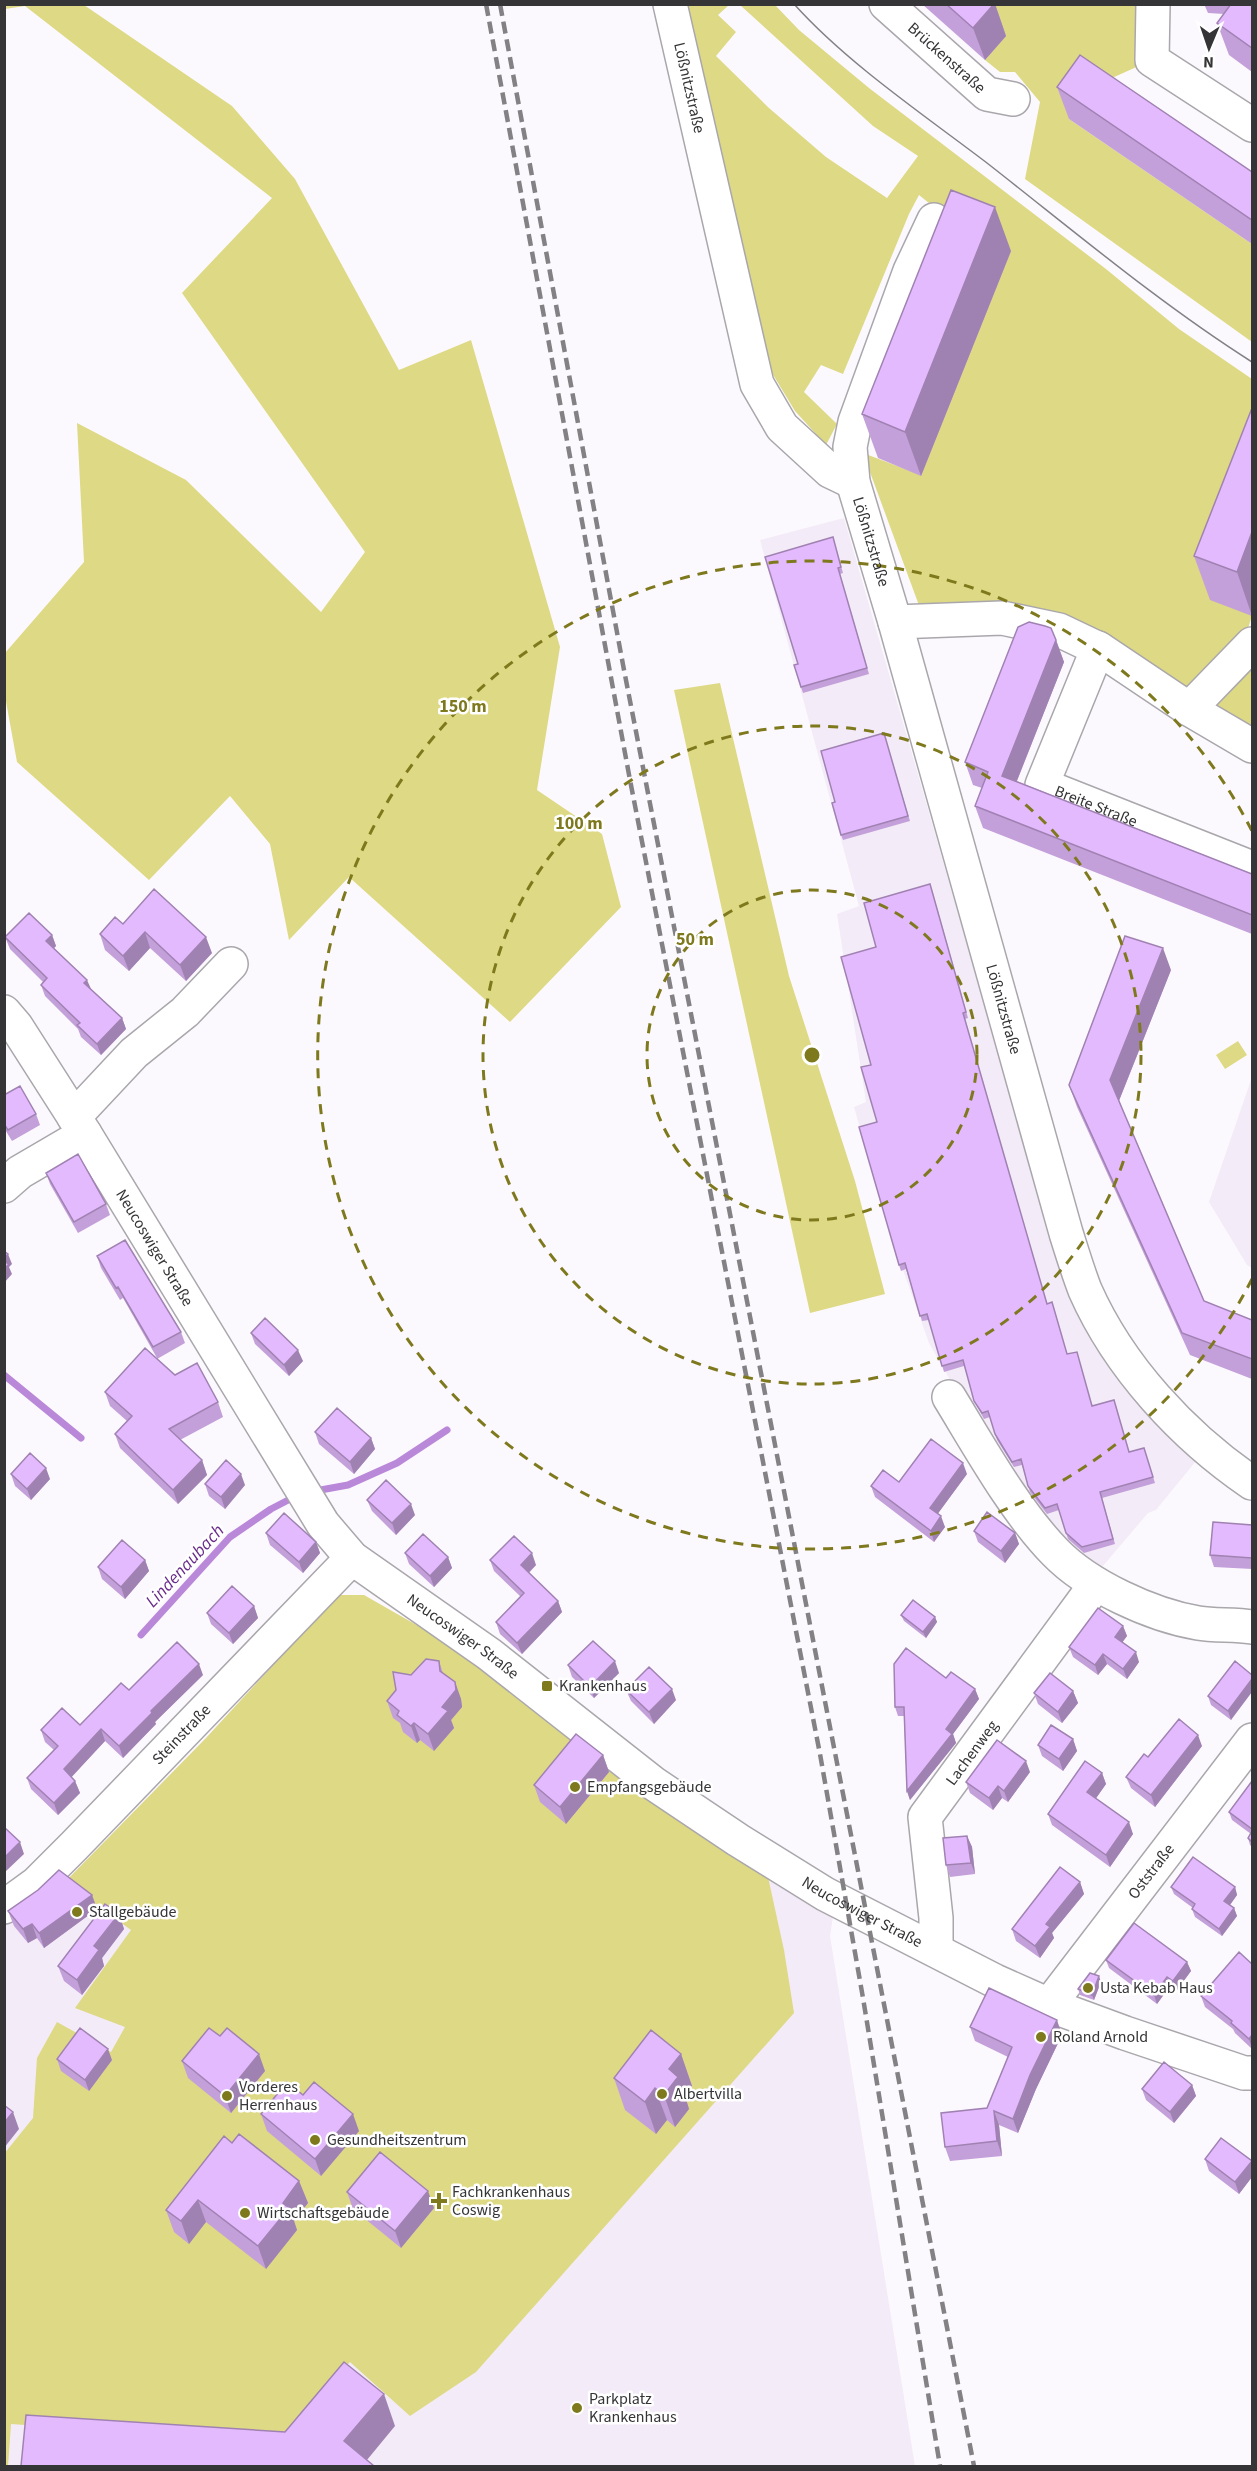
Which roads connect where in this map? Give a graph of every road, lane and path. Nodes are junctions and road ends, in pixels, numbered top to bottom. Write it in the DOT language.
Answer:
graph roads {
  1 [pos="670,4"];
  2 [pos="886,4"];
  3 [pos="1153,4"];
  4 [pos="1012,99"];
  5 [pos="1252,125"];
  6 [pos="934,220"];
  7 [pos="853,482"];
  8 [pos="895,622"];
  9 [pos="1252,644"];
  10 [pos="1098,648"];
  11 [pos="1189,710"];
  12 [pos="1252,746"];
  13 [pos="1252,868"];
  14 [pos="231,964"];
  15 [pos="4,1012"];
  16 [pos="80,1125"];
  17 [pos="4,1186"];
  18 [pos="949,1397"];
  19 [pos="1252,1483"];
  20 [pos="352,1558"];
  21 [pos="1096,1584"];
  22 [pos="1252,1627"];
  23 [pos="1252,1740"];
  24 [pos="4,1907"];
  25 [pos="936,1949"];
  26 [pos="1049,2005"];
  27 [pos="1250,2074"];
  1 -- 7 [label="street, Lößnitzstraße"];
  2 -- 4 [label="street, Brückenstraße"];
  3 -- 5 [label="street"];
  6 -- 7 [label="street, Lößnitzstraße"];
  7 -- 8 [label="street, Lößnitzstraße"];
  8 -- 10 [label="street"];
  8 -- 19 [label="street, Lößnitzstraße"];
  9 -- 11 [label="street"];
  10 -- 11 [label="street"];
  10 -- 13 [label="street, Breite Straße"];
  11 -- 12 [label="street"];
  14 -- 16 [label="street"];
  15 -- 16 [label="street, Neucoswiger Straße"];
  16 -- 17 [label="street"];
  16 -- 20 [label="street, Neucoswiger Straße"];
  18 -- 21 [label="street"];
  20 -- 24 [label="street, Steinstraße"];
  20 -- 25 [label="street, Neucoswiger Straße"];
  21 -- 22 [label="street"];
  21 -- 25 [label="street, Lachenweg"];
  23 -- 26 [label="street, Oststraße"];
  25 -- 26 [label="street, Neucoswiger Straße"];
  26 -- 27 [label="street, Neucoswiger Straße"];
}
